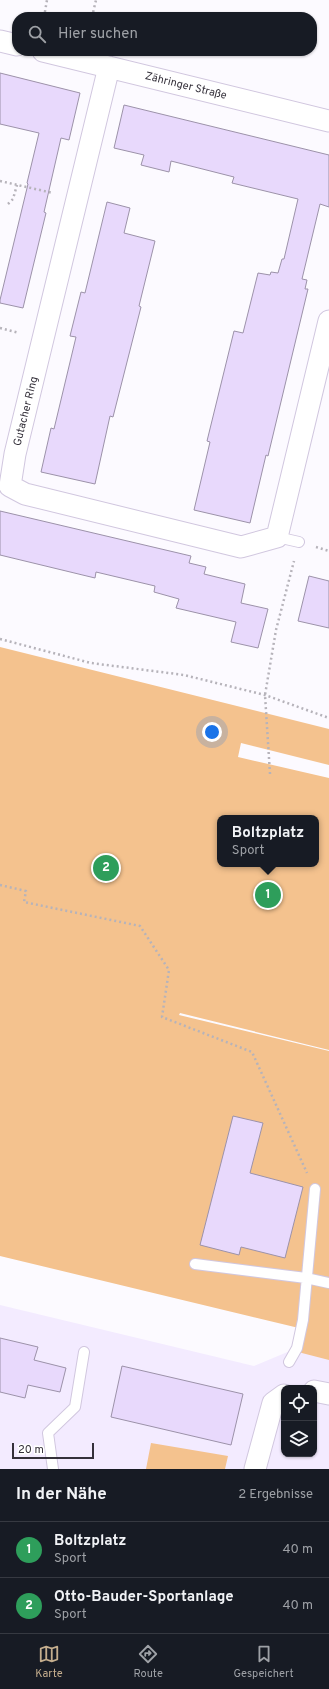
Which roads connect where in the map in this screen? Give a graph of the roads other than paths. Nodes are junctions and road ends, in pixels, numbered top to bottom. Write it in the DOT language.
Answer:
graph roads {
  1 [pos="0,41"];
  2 [pos="12,44"];
  3 [pos="64,56"];
  4 [pos="109,67"];
  5 [pos="329,120"];
  6 [pos="329,321"];
  7 [pos="5,486"];
  8 [pos="277,537"];
  9 [pos="299,542"];
  10 [pos="315,1190"];
  11 [pos="195,1264"];
  12 [pos="306,1278"];
  13 [pos="329,1283"];
  14 [pos="84,1352"];
  15 [pos="289,1362"];
  16 [pos="317,1392"];
  17 [pos="329,1394"];
  18 [pos="281,1397"];
  19 [pos="53,1469"];
  20 [pos="256,1469"];
  1 -- 2 [label="street"];
  3 -- 4 [label="street, Zähringer Straße"];
  4 -- 5 [label="street, Zähringer Straße"];
  4 -- 7 [label="street, Gutacher Ring"];
  6 -- 8 [label="street"];
  7 -- 8 [label="street, Gutacher Ring"];
  8 -- 9 [label="lane, Gutacher Ring"];
  10 -- 12 [label="lane"];
  11 -- 12 [label="lane"];
  12 -- 13 [label="lane"];
  12 -- 15 [label="lane"];
  14 -- 19 [label="lane"];
  16 -- 17 [label="street"];
  18 -- 20 [label="street"];
}
